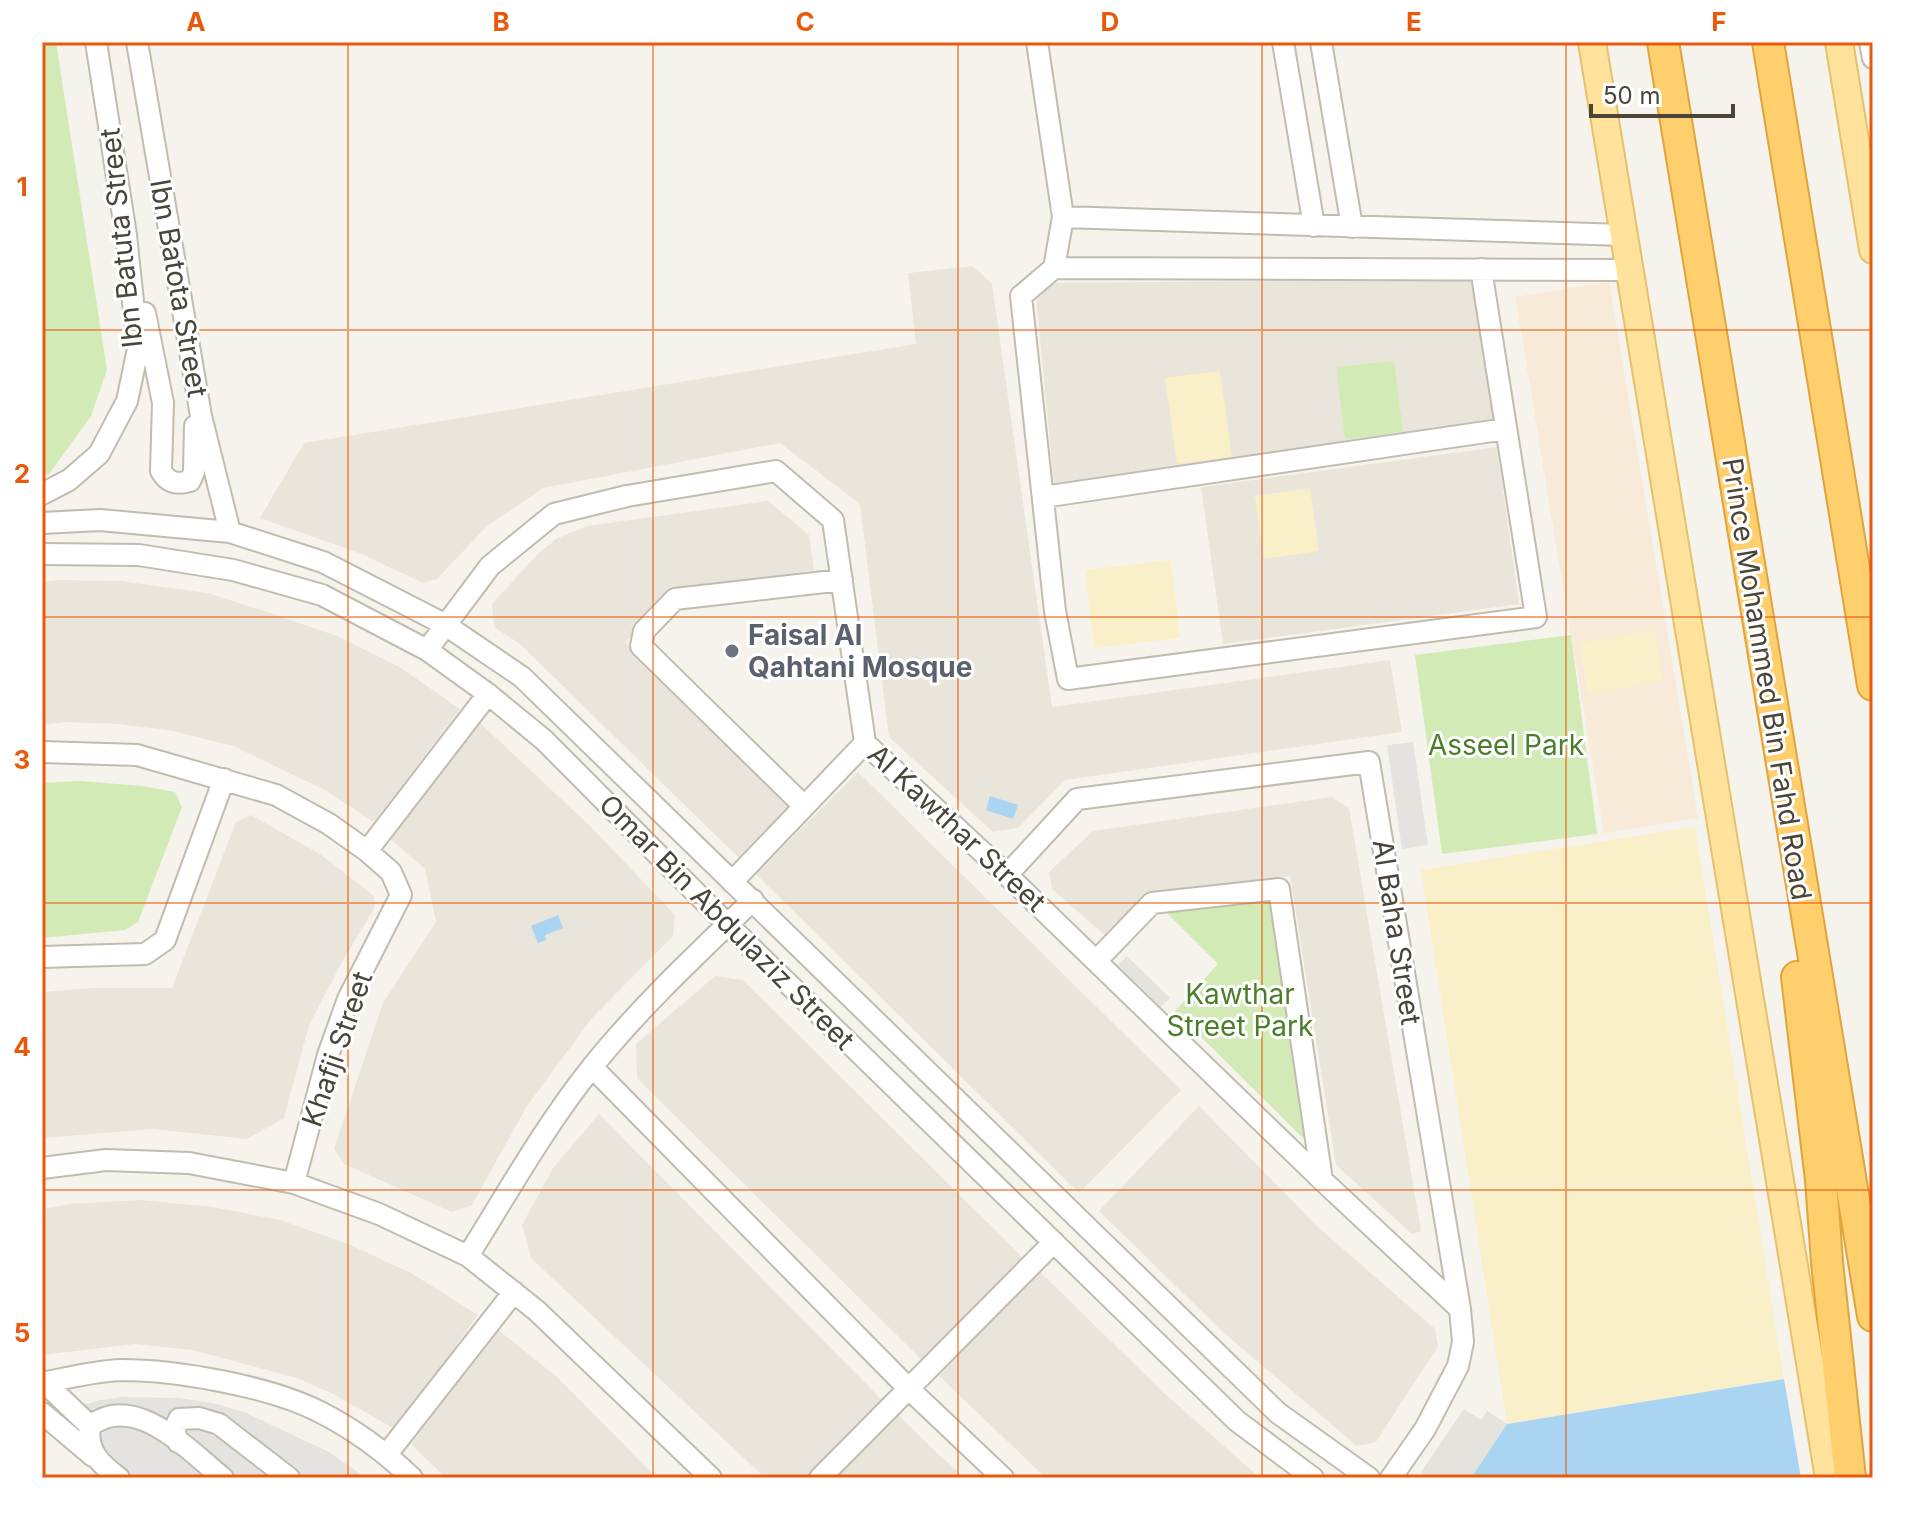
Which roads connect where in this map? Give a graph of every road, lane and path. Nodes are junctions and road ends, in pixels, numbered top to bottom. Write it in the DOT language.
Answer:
graph roads {
  1 [pos="96,42"];
  2 [pos="137,42"];
  3 [pos="1037,42"];
  4 [pos="1283,42"];
  5 [pos="1321,42"];
  6 [pos="1592,42"];
  7 [pos="1663,42"];
  8 [pos="1768,42"];
  9 [pos="1839,42"];
  10 [pos="1870,42"];
  11 [pos="1873,58"];
  12 [pos="1063,217"];
  13 [pos="1314,226"];
  14 [pos="1352,227"];
  15 [pos="126,235"];
  16 [pos="1624,235"];
  17 [pos="1873,250"];
  18 [pos="1054,268"];
  19 [pos="1481,269"];
  20 [pos="1629,270"];
  21 [pos="195,380"];
  22 [pos="1506,429"];
  23 [pos="42,494"];
  24 [pos="1043,497"];
  25 [pos="42,523"];
  26 [pos="230,532"];
  27 [pos="42,554"];
  28 [pos="842,580"];
  29 [pos="444,624"];
  30 [pos="427,650"];
  31 [pos="1873,685"];
  32 [pos="488,694"];
  33 [pos="865,743"];
  34 [pos="42,752"];
  35 [pos="224,779"];
  36 [pos="804,806"];
  37 [pos="1791,828"];
  38 [pos="367,851"];
  39 [pos="1007,875"];
  40 [pos="732,882"];
  41 [pos="753,900"];
  42 [pos="728,925"];
  43 [pos="42,957"];
  44 [pos="1097,960"];
  45 [pos="592,1067"];
  46 [pos="42,1168"];
  47 [pos="1322,1180"];
  48 [pos="294,1183"];
  49 [pos="1054,1242"];
  50 [pos="468,1256"];
  51 [pos="514,1292"];
  52 [pos="1460,1309"];
  53 [pos="1873,1316"];
  54 [pos="43,1383"];
  55 [pos="908,1388"];
  56 [pos="42,1413"];
  57 [pos="90,1426"];
  58 [pos="178,1442"];
  59 [pos="387,1454"];
  60 [pos="93,1456"];
  61 [pos="119,1478"];
  62 [pos="223,1478"];
  63 [pos="289,1478"];
  64 [pos="412,1478"];
  65 [pos="711,1478"];
  66 [pos="820,1478"];
  67 [pos="1003,1478"];
  68 [pos="1313,1478"];
  69 [pos="1369,1478"];
  70 [pos="1391,1478"];
  71 [pos="1829,1478"];
  72 [pos="1850,1478"];
  1 -- 15 [label="street, Ibn Batuta Street"];
  2 -- 21 [label="street, Ibn Batota Street"];
  3 -- 12 [label="street"];
  4 -- 13 [label="street"];
  5 -- 14 [label="street"];
  6 -- 16 [label="main road"];
  7 -- 37 [label="highway, Prince Mohammed Bin Fahd Road"];
  8 -- 31 [label="highway"];
  9 -- 17 [label="main road"];
  10 -- 11 [label="street"];
  12 -- 13 [label="street"];
  12 -- 18 [label="street"];
  13 -- 14 [label="street"];
  14 -- 16 [label="street"];
  15 -- 21 [label="street"];
  15 -- 23 [label="street, Ibn Batuta Street"];
  16 -- 20 [label="main road"];
  18 -- 19 [label="street"];
  18 -- 24 [label="street"];
  19 -- 20 [label="street"];
  19 -- 22 [label="street"];
  20 -- 71 [label="main road"];
  21 -- 26 [label="street, Ibn Batota Street"];
  22 -- 24 [label="street"];
  22 -- 24 [label="street"];
  25 -- 26 [label="street"];
  26 -- 29 [label="street"];
  27 -- 30 [label="street, Omar Bin Abdulaziz Street"];
  28 -- 29 [label="street, Al Kawthar Street"];
  28 -- 33 [label="street, Al Kawthar Street"];
  28 -- 36 [label="street"];
  29 -- 30 [label="street, Al Kawthar Street"];
  29 -- 40 [label="street"];
  30 -- 32 [label="street, Omar Bin Abdulaziz Street"];
  32 -- 38 [label="street"];
  32 -- 42 [label="street, Omar Bin Abdulaziz Street"];
  33 -- 36 [label="street"];
  33 -- 39 [label="street, Al Kawthar Street"];
  34 -- 35 [label="street, Khafji Street"];
  35 -- 38 [label="street, Khafji Street"];
  35 -- 43 [label="street"];
  36 -- 40 [label="street"];
  37 -- 53 [label="highway, Prince Mohammed Bin Fahd Road"];
  37 -- 72 [label="highway"];
  38 -- 48 [label="street, Khafji Street"];
  39 -- 44 [label="street, Al Kawthar Street"];
  39 -- 52 [label="street, Al Baha Street"];
  40 -- 41 [label="street"];
  41 -- 42 [label="street"];
  41 -- 69 [label="street"];
  42 -- 45 [label="street"];
  42 -- 49 [label="street, Omar Bin Abdulaziz Street"];
  44 -- 47 [label="street, Al Kawthar Street"];
  44 -- 47 [label="street"];
  45 -- 50 [label="street"];
  45 -- 55 [label="street"];
  46 -- 48 [label="street"];
  47 -- 52 [label="street, Al Kawthar Street"];
  48 -- 50 [label="street"];
  49 -- 55 [label="street"];
  49 -- 68 [label="street, Omar Bin Abdulaziz Street"];
  50 -- 51 [label="street"];
  51 -- 59 [label="street"];
  51 -- 65 [label="street"];
  52 -- 70 [label="street, Al Baha Street"];
  54 -- 57 [label="street"];
  54 -- 59 [label="street"];
  55 -- 66 [label="street"];
  55 -- 67 [label="street"];
  56 -- 60 [label="street"];
  57 -- 58 [label="street"];
  57 -- 60 [label="street"];
  58 -- 62 [label="street"];
  58 -- 63 [label="street"];
  59 -- 64 [label="street"];
  60 -- 61 [label="street"];
}
